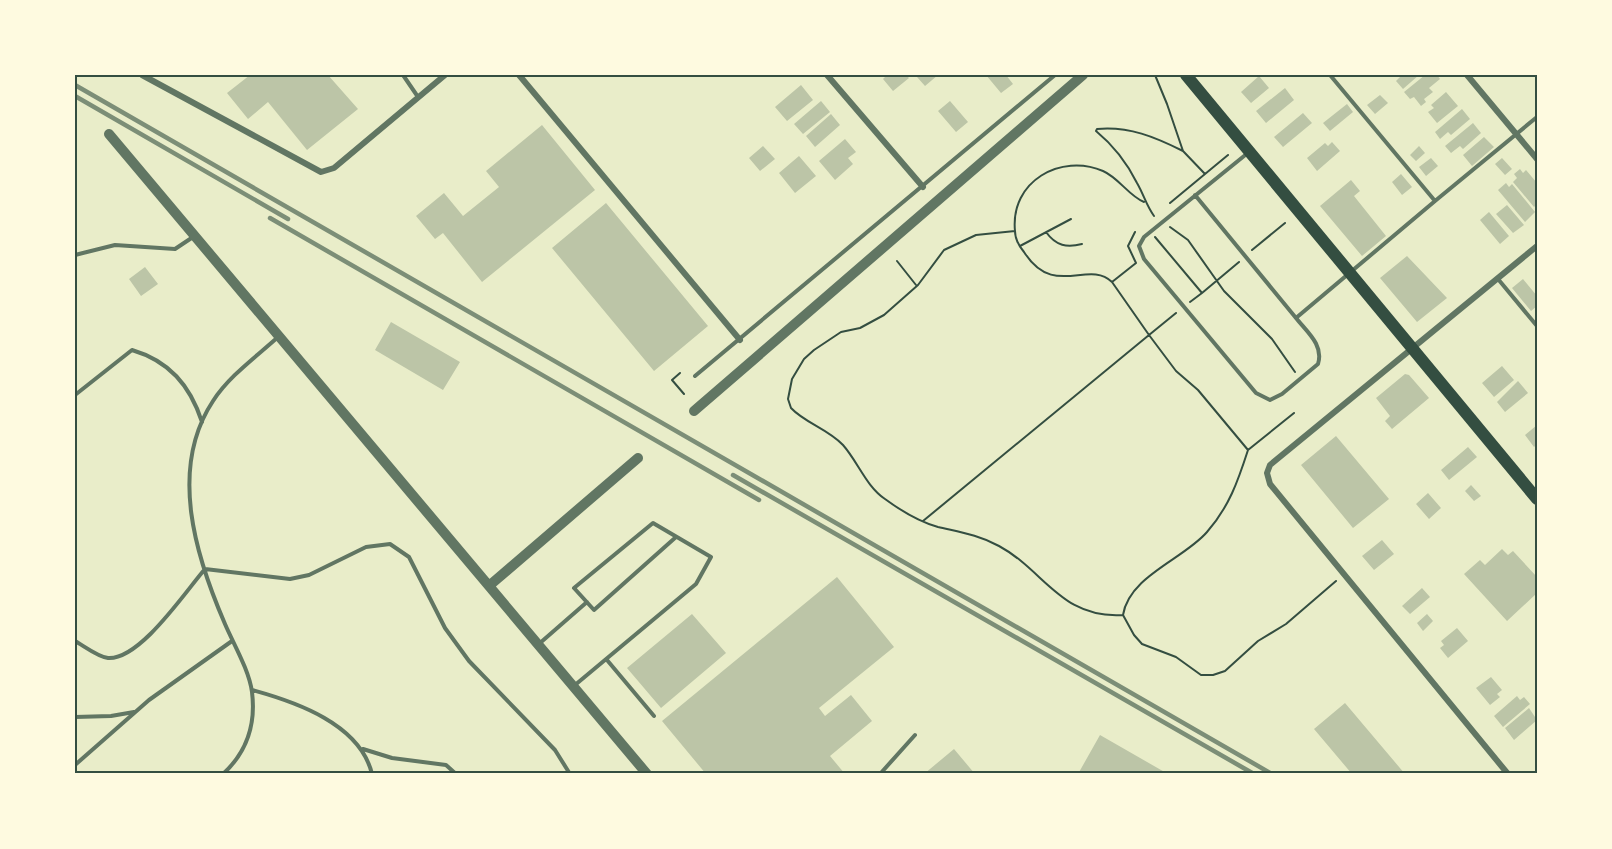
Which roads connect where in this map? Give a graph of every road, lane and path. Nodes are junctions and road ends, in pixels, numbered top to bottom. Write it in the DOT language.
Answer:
graph roads {
  1 [pos="142,75"];
  2 [pos="403,75"];
  3 [pos="445,75"];
  4 [pos="519,75"];
  5 [pos="827,75"];
  6 [pos="1055,75"];
  7 [pos="1083,75"];
  8 [pos="1155,75"];
  9 [pos="1186,75"];
  10 [pos="1330,75"];
  11 [pos="1467,75"];
  12 [pos="418,97"];
  13 [pos="1537,117"];
  14 [pos="109,134"];
  15 [pos="1516,135"];
  16 [pos="1183,151"];
  17 [pos="1249,152"];
  18 [pos="1228,155"];
  19 [pos="1537,159"];
  20 [pos="1205,174"];
  21 [pos="923,187"];
  22 [pos="1195,195"];
  23 [pos="1435,201"];
  24 [pos="1144,202"];
  25 [pos="1166,206"];
  26 [pos="1160,211"];
  27 [pos="1154,216"];
  28 [pos="1071,219"];
  29 [pos="1146,222"];
  30 [pos="1161,223"];
  31 [pos="1285,224"];
  32 [pos="1138,229"];
  33 [pos="1014,231"];
  34 [pos="1046,232"];
  35 [pos="1150,232"];
  36 [pos="194,237"];
  37 [pos="1082,244"];
  38 [pos="1020,246"];
  39 [pos="1537,246"];
  40 [pos="75,255"];
  41 [pos="1245,256"];
  42 [pos="897,261"];
  43 [pos="1350,274"];
  44 [pos="1498,279"];
  45 [pos="1216,280"];
  46 [pos="1112,282"];
  47 [pos="917,286"];
  48 [pos="1202,292"];
  49 [pos="1184,307"];
  50 [pos="1296,318"];
  51 [pos="1537,326"];
  52 [pos="1149,335"];
  53 [pos="278,337"];
  54 [pos="740,340"];
  55 [pos="1413,349"];
  56 [pos="680,373"];
  57 [pos="695,376"];
  58 [pos="1300,379"];
  59 [pos="684,394"];
  60 [pos="75,395"];
  61 [pos="694,411"];
  62 [pos="1293,413"];
  63 [pos="202,422"];
  64 [pos="1248,450"];
  65 [pos="638,458"];
  66 [pos="1537,499"];
  67 [pos="923,521"];
  68 [pos="676,537"];
  69 [pos="205,568"];
  70 [pos="1343,574"];
  71 [pos="490,585"];
  72 [pos="587,602"];
  73 [pos="1123,615"];
  74 [pos="75,641"];
  75 [pos="232,641"];
  76 [pos="539,644"];
  77 [pos="607,660"];
  78 [pos="574,685"];
  79 [pos="252,690"];
  80 [pos="135,712"];
  81 [pos="654,716"];
  82 [pos="75,717"];
  83 [pos="915,735"];
  84 [pos="362,748"];
  85 [pos="75,765"];
  86 [pos="223,774"];
  87 [pos="372,774"];
  88 [pos="456,774"];
  89 [pos="570,774"];
  90 [pos="647,774"];
  91 [pos="880,774"];
  92 [pos="1508,774"];
  1 -- 12 [label="street"];
  2 -- 12 [label="lane"];
  3 -- 12 [label="street"];
  4 -- 54 [label="street"];
  5 -- 21 [label="street"];
  6 -- 21 [label="lane"];
  7 -- 61 [label="street"];
  8 -- 16 [label="path"];
  9 -- 17 [label="main road"];
  10 -- 23 [label="lane"];
  11 -- 15 [label="street"];
  13 -- 15 [label="lane"];
  14 -- 36 [label="street"];
  15 -- 19 [label="street"];
  15 -- 23 [label="lane"];
  16 -- 20 [label="path"];
  16 -- 24 [label="path"];
  17 -- 22 [label="lane"];
  17 -- 43 [label="main road"];
  18 -- 20 [label="path"];
  20 -- 25 [label="path"];
  21 -- 54 [label="lane"];
  22 -- 30 [label="lane"];
  22 -- 41 [label="lane"];
  23 -- 43 [label="lane"];
  24 -- 27 [label="path"];
  24 -- 33 [label="path"];
  26 -- 27 [label="path"];
  27 -- 29 [label="path"];
  27 -- 30 [label="path"];
  28 -- 34 [label="path"];
  30 -- 35 [label="lane"];
  30 -- 45 [label="path"];
  31 -- 41 [label="path"];
  32 -- 46 [label="path"];
  33 -- 38 [label="path"];
  33 -- 47 [label="path"];
  34 -- 37 [label="path"];
  34 -- 38 [label="path"];
  35 -- 48 [label="path"];
  35 -- 49 [label="lane"];
  36 -- 40 [label="lane"];
  36 -- 53 [label="street"];
  38 -- 46 [label="path"];
  39 -- 44 [label="street"];
  41 -- 45 [label="path"];
  41 -- 50 [label="lane"];
  42 -- 47 [label="path"];
  43 -- 50 [label="lane"];
  43 -- 55 [label="main road"];
  44 -- 51 [label="lane"];
  44 -- 55 [label="street"];
  45 -- 48 [label="path"];
  45 -- 58 [label="path"];
  46 -- 52 [label="path"];
  47 -- 67 [label="path"];
  48 -- 49 [label="path"];
  49 -- 52 [label="path"];
  49 -- 58 [label="lane"];
  50 -- 58 [label="lane"];
  52 -- 64 [label="path"];
  52 -- 67 [label="path"];
  53 -- 63 [label="lane"];
  53 -- 71 [label="street"];
  54 -- 57 [label="lane"];
  55 -- 66 [label="main road"];
  55 -- 70 [label="street"];
  56 -- 59 [label="path"];
  60 -- 63 [label="lane"];
  62 -- 64 [label="path"];
  63 -- 69 [label="lane"];
  64 -- 73 [label="path"];
  65 -- 71 [label="street"];
  67 -- 73 [label="path"];
  68 -- 72 [label="lane"];
  68 -- 72 [label="lane"];
  68 -- 77 [label="lane"];
  69 -- 74 [label="lane"];
  69 -- 75 [label="lane"];
  69 -- 89 [label="lane"];
  70 -- 73 [label="path"];
  70 -- 92 [label="street"];
  71 -- 76 [label="street"];
  72 -- 76 [label="lane"];
  75 -- 79 [label="lane"];
  75 -- 80 [label="lane"];
  76 -- 78 [label="street"];
  77 -- 78 [label="lane"];
  77 -- 81 [label="lane"];
  78 -- 90 [label="street"];
  79 -- 84 [label="lane"];
  79 -- 86 [label="lane"];
  80 -- 82 [label="lane"];
  80 -- 85 [label="lane"];
  83 -- 91 [label="lane"];
  84 -- 87 [label="lane"];
  84 -- 88 [label="lane"];
}
